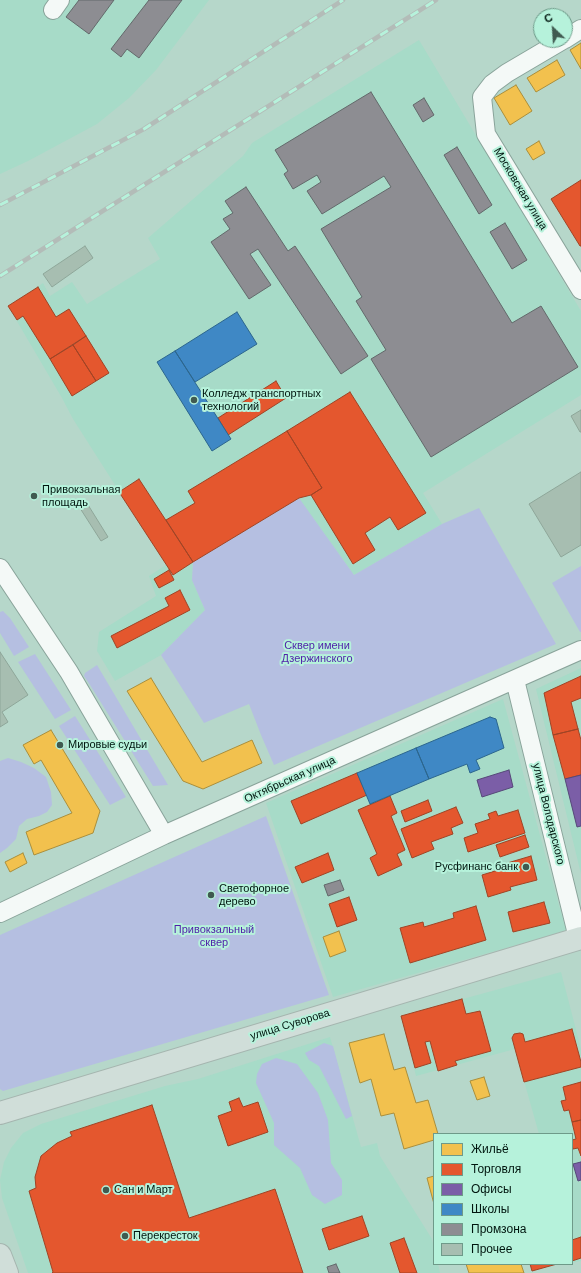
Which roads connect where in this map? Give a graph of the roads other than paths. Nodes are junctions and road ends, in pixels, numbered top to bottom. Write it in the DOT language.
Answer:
graph roads {
  1 [pos="549,48"];
  2 [pos="581,290"];
  3 [pos="0,568"];
  4 [pos="581,650"];
  5 [pos="515,680"];
  6 [pos="164,835"];
  7 [pos="0,913"];
  8 [pos="580,942"];
  9 [pos="0,1113"];
  10 [pos="0,1255"];
  11 [pos="7,1273"];
  1 -- 2 [label="street, Московская улица"];
  3 -- 6 [label="street"];
  4 -- 5 [label="street, Октябрьская улица"];
  5 -- 6 [label="street, Октябрьская улица"];
  5 -- 8 [label="street, улица Володарского"];
  6 -- 7 [label="street, Октябрьская улица"];
  8 -- 9 [label="main road, улица Суворова"];
  10 -- 11 [label="main road"];
}
